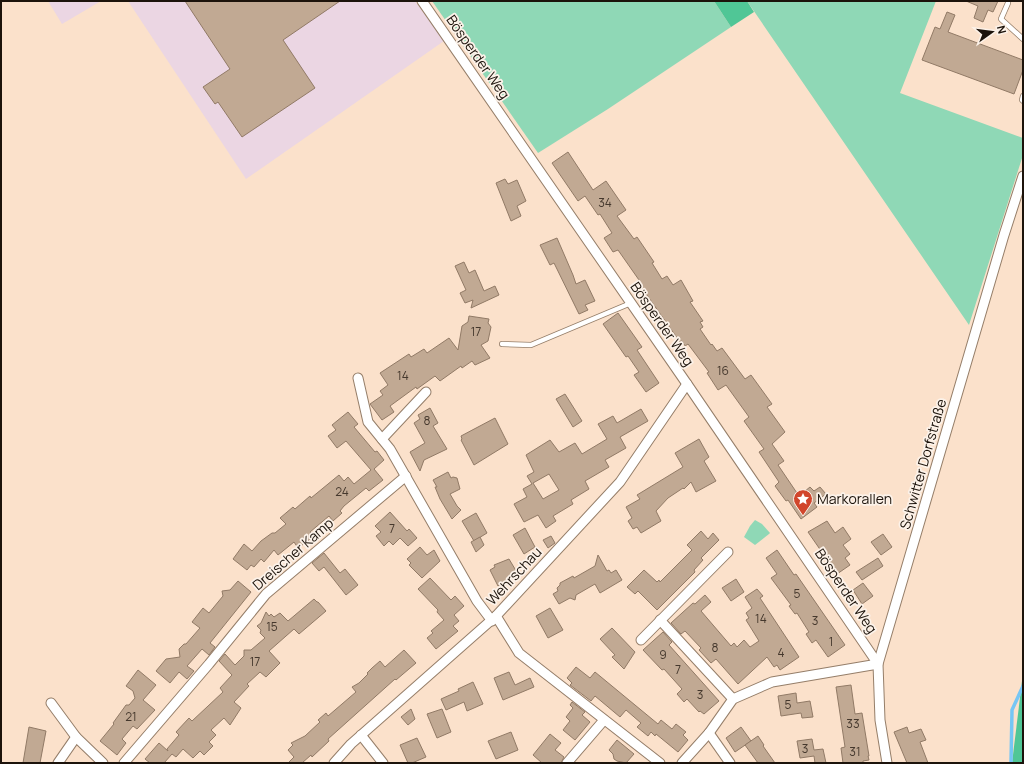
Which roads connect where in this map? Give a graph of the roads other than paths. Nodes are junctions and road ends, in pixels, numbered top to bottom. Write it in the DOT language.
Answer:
graph roads {
  1 [pos="422,1"];
  2 [pos="1008,3"];
  3 [pos="1023,39"];
  4 [pos="1023,96"];
  5 [pos="1023,102"];
  6 [pos="1023,176"];
  7 [pos="631,303"];
  8 [pos="502,344"];
  9 [pos="358,378"];
  10 [pos="687,384"];
  11 [pos="426,392"];
  12 [pos="382,439"];
  13 [pos="406,476"];
  14 [pos="728,552"];
  15 [pos="494,619"];
  16 [pos="660,620"];
  17 [pos="641,640"];
  18 [pos="878,664"];
  19 [pos="733,699"];
  20 [pos="51,704"];
  21 [pos="604,720"];
  22 [pos="709,733"];
  23 [pos="361,736"];
  24 [pos="76,737"];
  25 [pos="58,763"];
  26 [pos="103,763"];
  27 [pos="124,763"];
  28 [pos="334,763"];
  29 [pos="383,763"];
  30 [pos="567,763"];
  31 [pos="660,763"];
  32 [pos="682,763"];
  33 [pos="730,763"];
  34 [pos="887,763"];
  1 -- 7 [label="street, Bösperder Weg"];
  2 -- 3 [label="lane"];
  4 -- 5 [label="lane"];
  6 -- 18 [label="street, Schwitter Dorfstraße"];
  7 -- 8 [label="lane"];
  7 -- 10 [label="street, Bösperder Weg"];
  9 -- 12 [label="street"];
  10 -- 15 [label="street, Wehrschau"];
  10 -- 18 [label="street, Bösperder Weg"];
  11 -- 12 [label="street"];
  12 -- 13 [label="street"];
  13 -- 15 [label="street"];
  13 -- 27 [label="street, Dreischer Kamp"];
  14 -- 16 [label="street"];
  15 -- 21 [label="street"];
  15 -- 23 [label="street, Wehrschau"];
  16 -- 17 [label="street"];
  16 -- 19 [label="street"];
  18 -- 19 [label="street"];
  18 -- 34 [label="street, Schwitter Dorfstraße"];
  19 -- 22 [label="street"];
  20 -- 24 [label="street"];
  21 -- 30 [label="street"];
  21 -- 31 [label="street"];
  22 -- 32 [label="street"];
  22 -- 33 [label="street"];
  23 -- 28 [label="street, Wehrschau"];
  23 -- 29 [label="street"];
  24 -- 25 [label="street"];
  24 -- 26 [label="street"];
}
